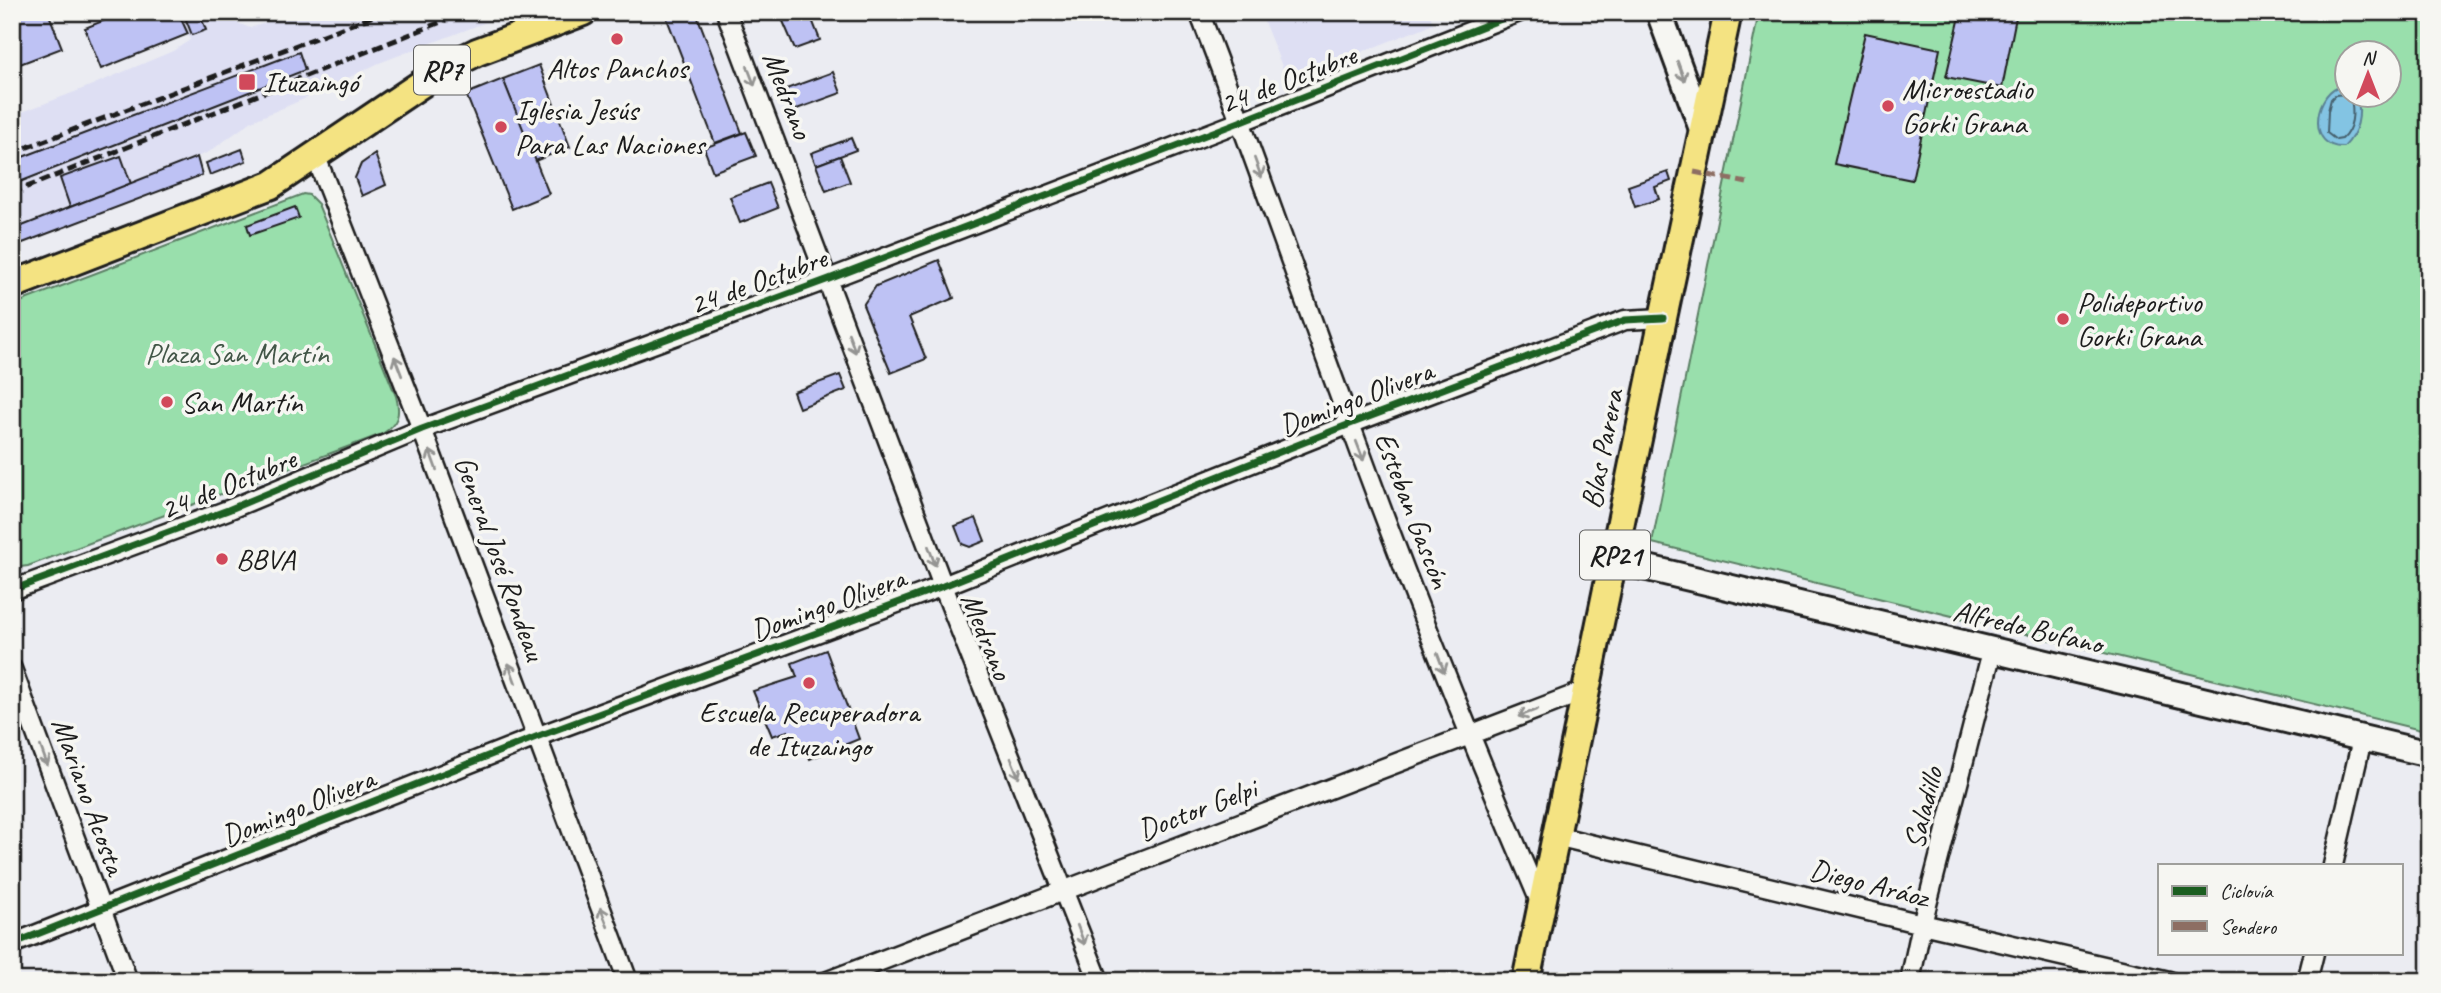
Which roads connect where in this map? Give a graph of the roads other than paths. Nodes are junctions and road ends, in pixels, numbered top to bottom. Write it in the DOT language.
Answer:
graph roads {
  1 [pos="583,12"];
  2 [pos="726,12"];
  3 [pos="1199,12"];
  4 [pos="1519,12"];
  5 [pos="1659,12"];
  6 [pos="1728,12"];
  7 [pos="1242,121"];
  8 [pos="1702,129"];
  9 [pos="316,157"];
  10 [pos="829,279"];
  11 [pos="12,285"];
  12 [pos="1662,318"];
  13 [pos="1350,425"];
  14 [pos="422,429"];
  15 [pos="1614,560"];
  16 [pos="943,586"];
  17 [pos="12,590"];
  18 [pos="1992,651"];
  19 [pos="12,669"];
  20 [pos="1587,690"];
  21 [pos="1469,735"];
  22 [pos="536,737"];
  23 [pos="2362,739"];
  24 [pos="2429,754"];
  25 [pos="1556,836"];
  26 [pos="2333,864"];
  27 [pos="1064,890"];
  28 [pos="1541,905"];
  29 [pos="101,909"];
  30 [pos="1922,925"];
  31 [pos="12,944"];
  32 [pos="2314,954"];
  33 [pos="128,981"];
  34 [pos="628,981"];
  35 [pos="828,981"];
  36 [pos="1099,981"];
  37 [pos="1526,981"];
  38 [pos="1910,981"];
  39 [pos="2169,981"];
  40 [pos="2307,981"];
  1 -- 9 [label="main road, RP7"];
  2 -- 10 [label="street, Medrano, one-way"];
  3 -- 7 [label="street, Esteban Gascón"];
  4 -- 7 [label="street, 24 de Octubre"];
  5 -- 8 [label="street, one-way"];
  6 -- 8 [label="main road, Blas Parera / RP21"];
  7 -- 10 [label="street, 24 de Octubre"];
  7 -- 13 [label="street, Esteban Gascón, one-way"];
  8 -- 12 [label="main road, Blas Parera / RP21"];
  9 -- 11 [label="main road, RP7"];
  14 -- 9 [label="street, General José Rondeau, one-way"];
  10 -- 14 [label="street, 24 de Octubre"];
  10 -- 16 [label="street, Medrano, one-way"];
  12 -- 13 [label="street, Domingo Olivera"];
  12 -- 15 [label="main road, Blas Parera / RP21"];
  13 -- 16 [label="street, Domingo Olivera"];
  13 -- 21 [label="street, Esteban Gascón, one-way"];
  14 -- 17 [label="street, 24 de Octubre"];
  22 -- 14 [label="street, General José Rondeau, one-way"];
  15 -- 18 [label="street, Alfredo Bufano"];
  15 -- 20 [label="main road, Blas Parera / RP21"];
  16 -- 22 [label="street, Domingo Olivera"];
  16 -- 27 [label="street, Medrano, one-way"];
  18 -- 23 [label="street, Alfredo Bufano"];
  18 -- 30 [label="street, Saladillo"];
  19 -- 29 [label="street, Mariano Acosta, one-way"];
  20 -- 21 [label="street, Doctor Gelpi, one-way"];
  20 -- 25 [label="main road, Blas Parera / RP21"];
  21 -- 27 [label="street, Doctor Gelpi"];
  21 -- 28 [label="street, Esteban Gascón"];
  22 -- 29 [label="street, Domingo Olivera"];
  34 -- 22 [label="street, General José Rondeau, one-way"];
  23 -- 24 [label="street, Alfredo Bufano"];
  23 -- 26 [label="street"];
  25 -- 28 [label="main road, Blas Parera / RP21"];
  25 -- 30 [label="street, Diego Aráoz"];
  27 -- 35 [label="street, Doctor Gelpi"];
  27 -- 36 [label="street, Medrano, one-way"];
  28 -- 37 [label="main road, Blas Parera / RP21"];
  29 -- 31 [label="street, Domingo Olivera"];
  29 -- 33 [label="street, Mariano Acosta"];
  30 -- 38 [label="street, Saladillo"];
  30 -- 39 [label="street, Diego Aráoz"];
  32 -- 40 [label="street"];
}
